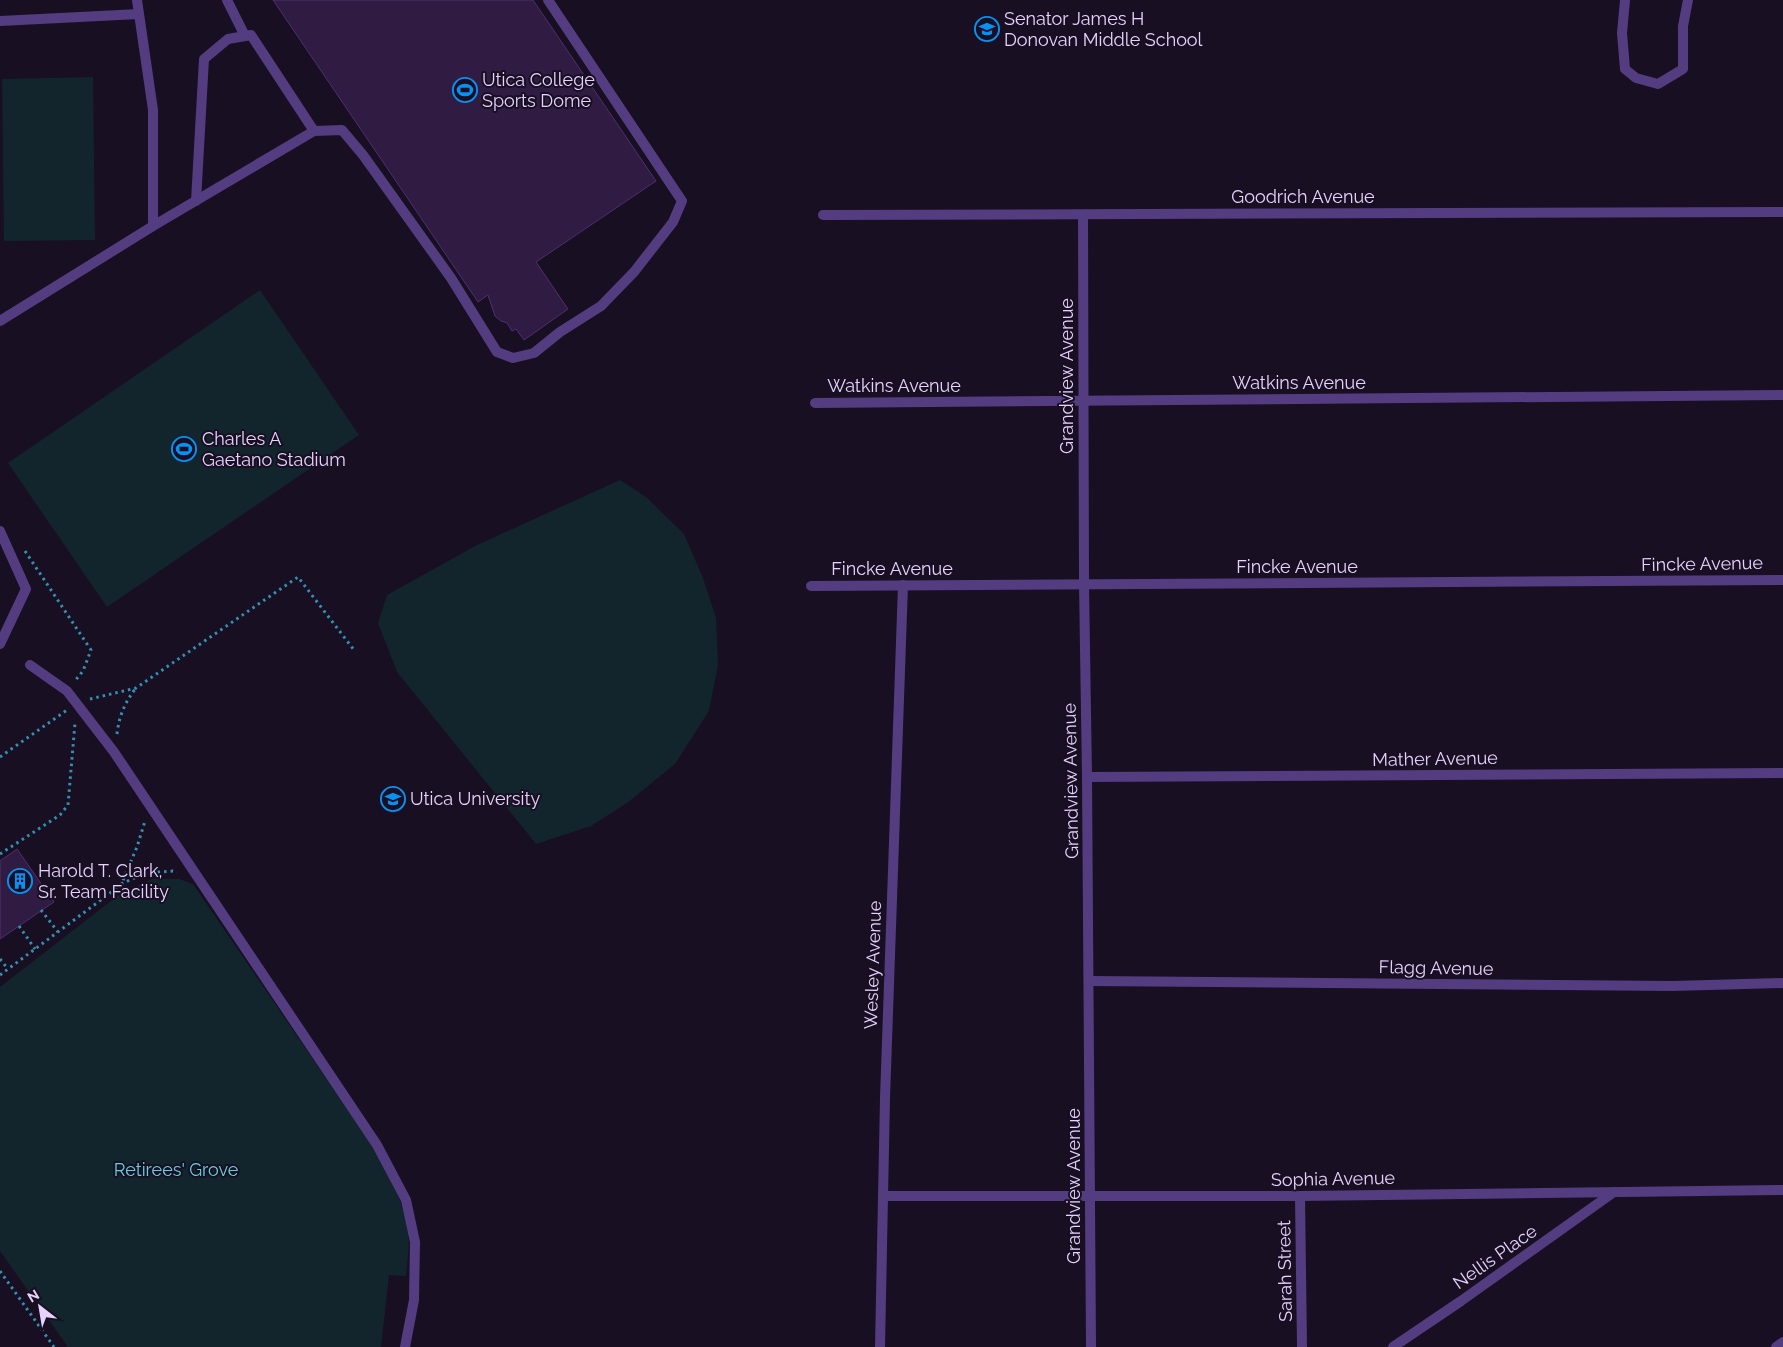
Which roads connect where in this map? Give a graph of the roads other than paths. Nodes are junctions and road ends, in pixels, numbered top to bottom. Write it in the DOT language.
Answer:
graph roads {
  1 [pos="137,0"];
  2 [pos="227,0"];
  3 [pos="548,0"];
  4 [pos="1625,0"];
  5 [pos="1688,0"];
  6 [pos="139,14"];
  7 [pos="0,21"];
  8 [pos="245,36"];
  9 [pos="314,131"];
  10 [pos="196,201"];
  11 [pos="1783,212"];
  12 [pos="822,214"];
  13 [pos="1083,215"];
  14 [pos="153,226"];
  15 [pos="0,321"];
  16 [pos="1783,395"];
  17 [pos="1083,401"];
  18 [pos="814,403"];
  19 [pos="0,531"];
  20 [pos="1783,580"];
  21 [pos="1084,584"];
  22 [pos="903,585"];
  23 [pos="811,586"];
  24 [pos="0,644"];
  25 [pos="30,665"];
  26 [pos="1783,773"];
  27 [pos="1087,777"];
  28 [pos="1089,980"];
  29 [pos="1783,983"];
  30 [pos="1783,1190"];
  31 [pos="1614,1192"];
  32 [pos="883,1196"];
  33 [pos="1090,1196"];
  34 [pos="1300,1196"];
  35 [pos="1783,1342"];
  36 [pos="405,1347"];
  37 [pos="880,1347"];
  38 [pos="1091,1347"];
  39 [pos="1302,1347"];
  40 [pos="1393,1347"];
  41 [pos="1776,1347"];
  1 -- 6 [label="street"];
  2 -- 8 [label="street"];
  3 -- 9 [label="street"];
  4 -- 5 [label="street"];
  6 -- 7 [label="street"];
  6 -- 14 [label="street"];
  8 -- 9 [label="street"];
  8 -- 10 [label="street"];
  9 -- 10 [label="street"];
  10 -- 14 [label="street"];
  11 -- 13 [label="street, Goodrich Avenue"];
  12 -- 13 [label="street, Goodrich Avenue"];
  13 -- 17 [label="street, Grandview Avenue"];
  14 -- 15 [label="street"];
  16 -- 17 [label="street, Watkins Avenue"];
  17 -- 18 [label="street, Watkins Avenue"];
  17 -- 21 [label="street, Grandview Avenue"];
  19 -- 24 [label="street"];
  20 -- 21 [label="street, Fincke Avenue"];
  21 -- 22 [label="street, Fincke Avenue"];
  21 -- 27 [label="street, Grandview Avenue"];
  22 -- 23 [label="street, Fincke Avenue"];
  22 -- 32 [label="street, Wesley Avenue"];
  25 -- 36 [label="street"];
  26 -- 27 [label="street, Mather Avenue"];
  27 -- 28 [label="street, Grandview Avenue"];
  28 -- 29 [label="street, Flagg Avenue"];
  28 -- 33 [label="street, Grandview Avenue"];
  30 -- 31 [label="street, Sophia Avenue"];
  31 -- 34 [label="street, Sophia Avenue"];
  31 -- 40 [label="street, Nellis Place"];
  32 -- 33 [label="street, Sophia Avenue"];
  32 -- 37 [label="street, Wesley Avenue"];
  33 -- 34 [label="street, Sophia Avenue"];
  33 -- 38 [label="street, Grandview Avenue"];
  34 -- 39 [label="street, Sarah Street"];
  35 -- 41 [label="street"];
}
